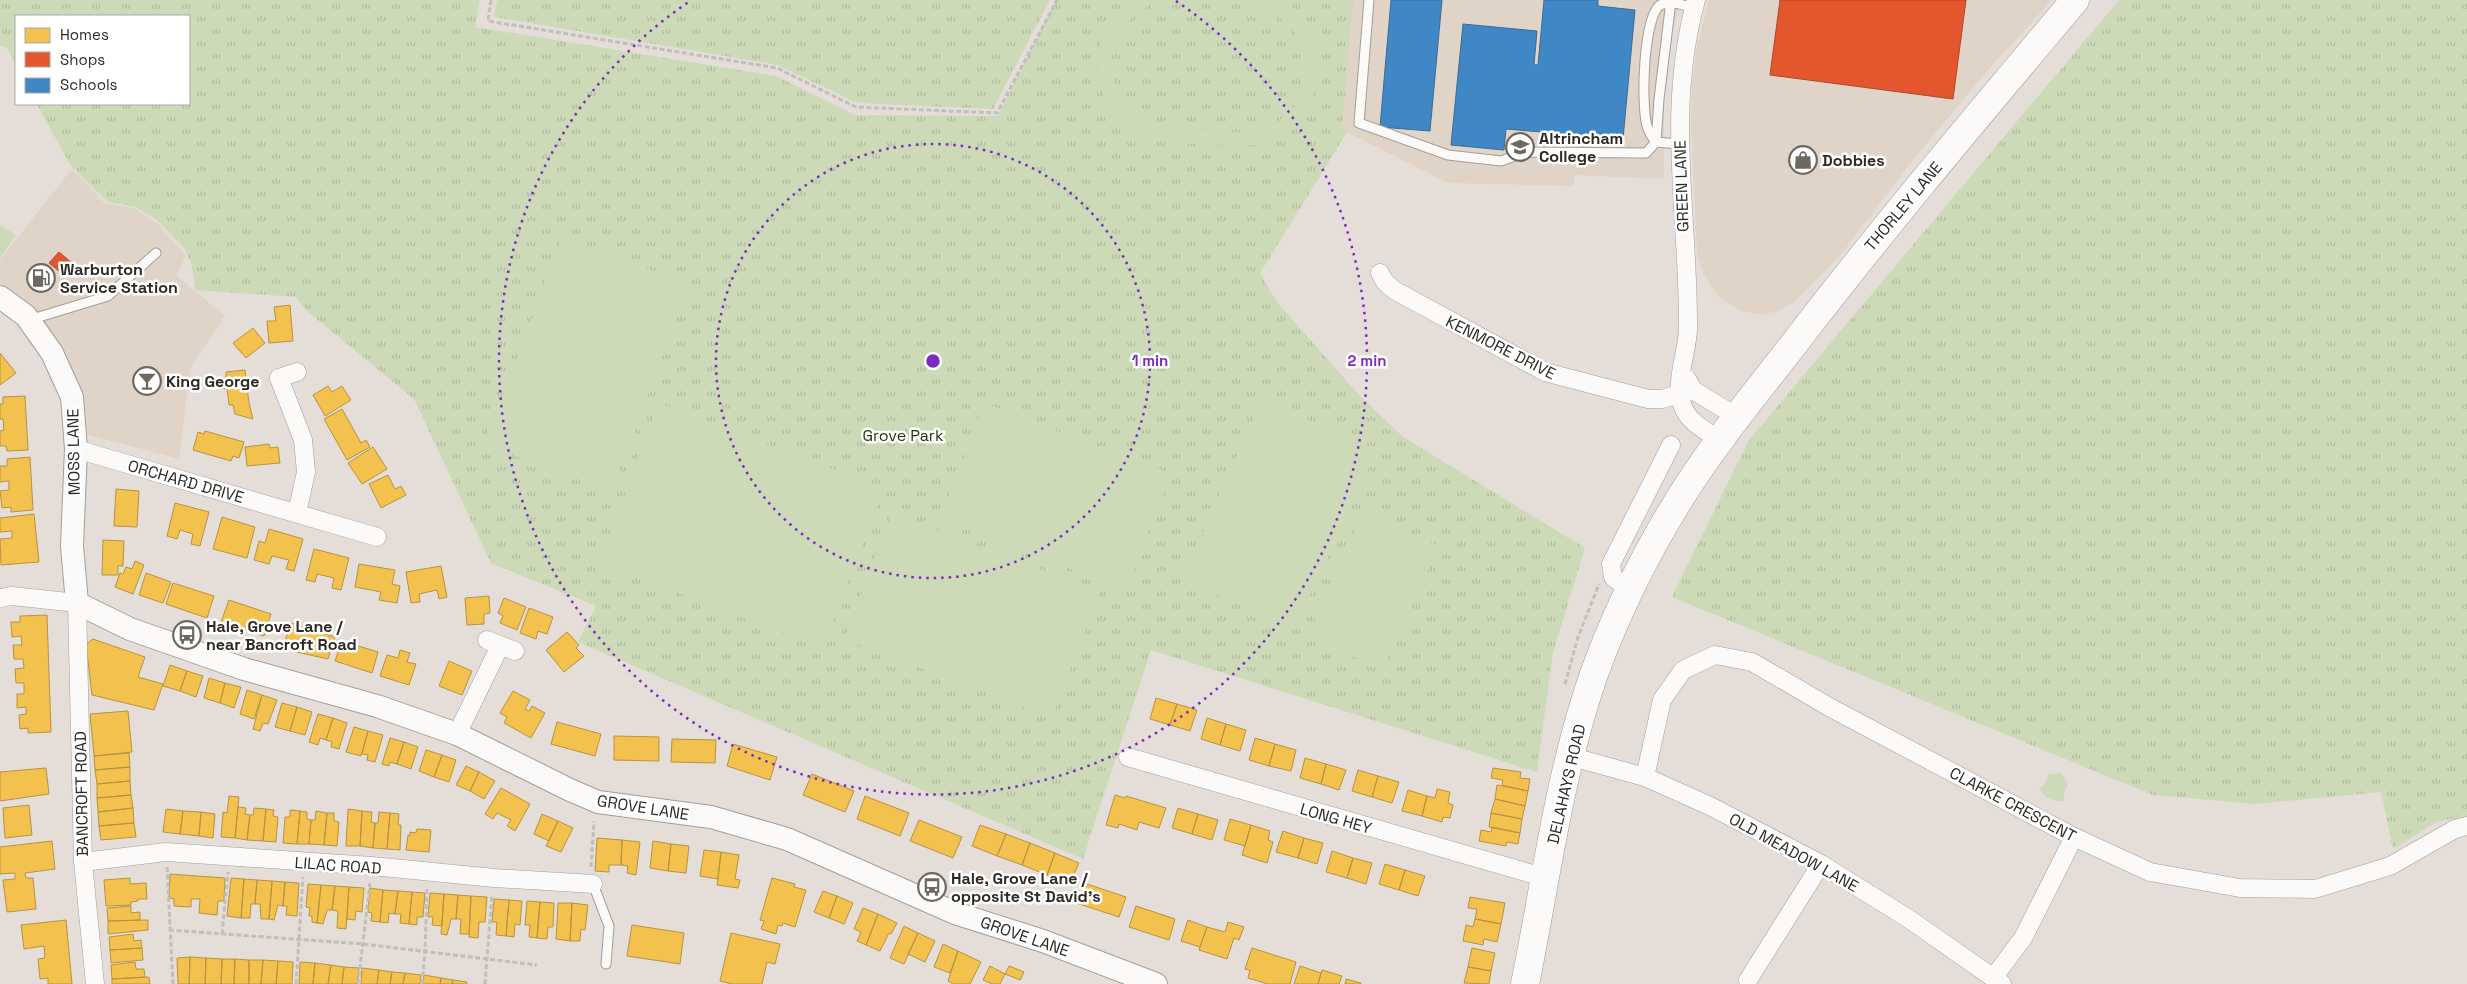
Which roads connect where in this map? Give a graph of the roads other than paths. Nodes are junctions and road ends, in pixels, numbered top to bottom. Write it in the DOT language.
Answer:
graph roads {
  1 [pos="1369,0"];
  2 [pos="2075,0"];
  3 [pos="1671,1"];
  4 [pos="1657,2"];
  5 [pos="1695,4"];
  6 [pos="1656,142"];
  7 [pos="1679,144"];
  8 [pos="156,253"];
  9 [pos="1380,272"];
  10 [pos="0,297"];
  11 [pos="28,320"];
  12 [pos="297,372"];
  13 [pos="1686,392"];
  14 [pos="1737,417"];
  15 [pos="1720,440"];
  16 [pos="1671,445"];
  17 [pos="76,449"];
  18 [pos="296,514"];
  19 [pos="377,537"];
  20 [pos="1630,590"];
  21 [pos="0,598"];
  22 [pos="77,603"];
  23 [pos="501,646"];
  24 [pos="457,734"];
  25 [pos="1569,756"];
  26 [pos="1128,757"];
  27 [pos="1645,777"];
  28 [pos="2467,826"];
  29 [pos="2074,838"];
  30 [pos="83,862"];
  31 [pos="1821,864"];
  32 [pos="1546,878"];
  33 [pos="591,884"];
  34 [pos="606,964"];
  35 [pos="1748,980"];
  36 [pos="1997,981"];
  37 [pos="95,984"];
  38 [pos="1156,984"];
  39 [pos="1525,984"];
  1 -- 6 [label="lane"];
  2 -- 14 [label="main road, THORLEY LANE"];
  3 -- 4 [label="lane"];
  3 -- 5 [label="lane"];
  3 -- 6 [label="lane"];
  4 -- 6 [label="lane"];
  5 -- 7 [label="street, GREEN LANE"];
  6 -- 7 [label="lane"];
  7 -- 13 [label="street, GREEN LANE"];
  8 -- 11 [label="lane"];
  9 -- 13 [label="street, KENMORE DRIVE"];
  10 -- 11 [label="street, MOSS LANE"];
  11 -- 17 [label="street, MOSS LANE"];
  12 -- 18 [label="street"];
  13 -- 14 [label="street"];
  13 -- 15 [label="street, GREEN LANE"];
  14 -- 15 [label="main road, DELAHAYS ROAD"];
  15 -- 20 [label="main road, DELAHAYS ROAD"];
  16 -- 20 [label="street"];
  17 -- 18 [label="street, ORCHARD DRIVE"];
  17 -- 22 [label="street, MOSS LANE"];
  18 -- 19 [label="street, ORCHARD DRIVE"];
  20 -- 25 [label="main road, DELAHAYS ROAD"];
  21 -- 22 [label="street"];
  22 -- 24 [label="street, GROVE LANE"];
  22 -- 30 [label="street, BANCROFT ROAD"];
  23 -- 24 [label="street"];
  24 -- 38 [label="street, GROVE LANE"];
  25 -- 27 [label="street, OLD MEADOW LANE"];
  25 -- 32 [label="main road, DELAHAYS ROAD"];
  26 -- 32 [label="street, LONG HEY"];
  27 -- 29 [label="street, CLARKE CRESCENT"];
  27 -- 31 [label="street, OLD MEADOW LANE"];
  28 -- 29 [label="street, CLARKE CRESCENT"];
  29 -- 36 [label="street"];
  30 -- 33 [label="street, LILAC ROAD"];
  30 -- 37 [label="street, BANCROFT ROAD"];
  31 -- 35 [label="street"];
  31 -- 36 [label="street, OLD MEADOW LANE"];
  32 -- 39 [label="main road, DELAHAYS ROAD"];
  33 -- 34 [label="lane"];
}
